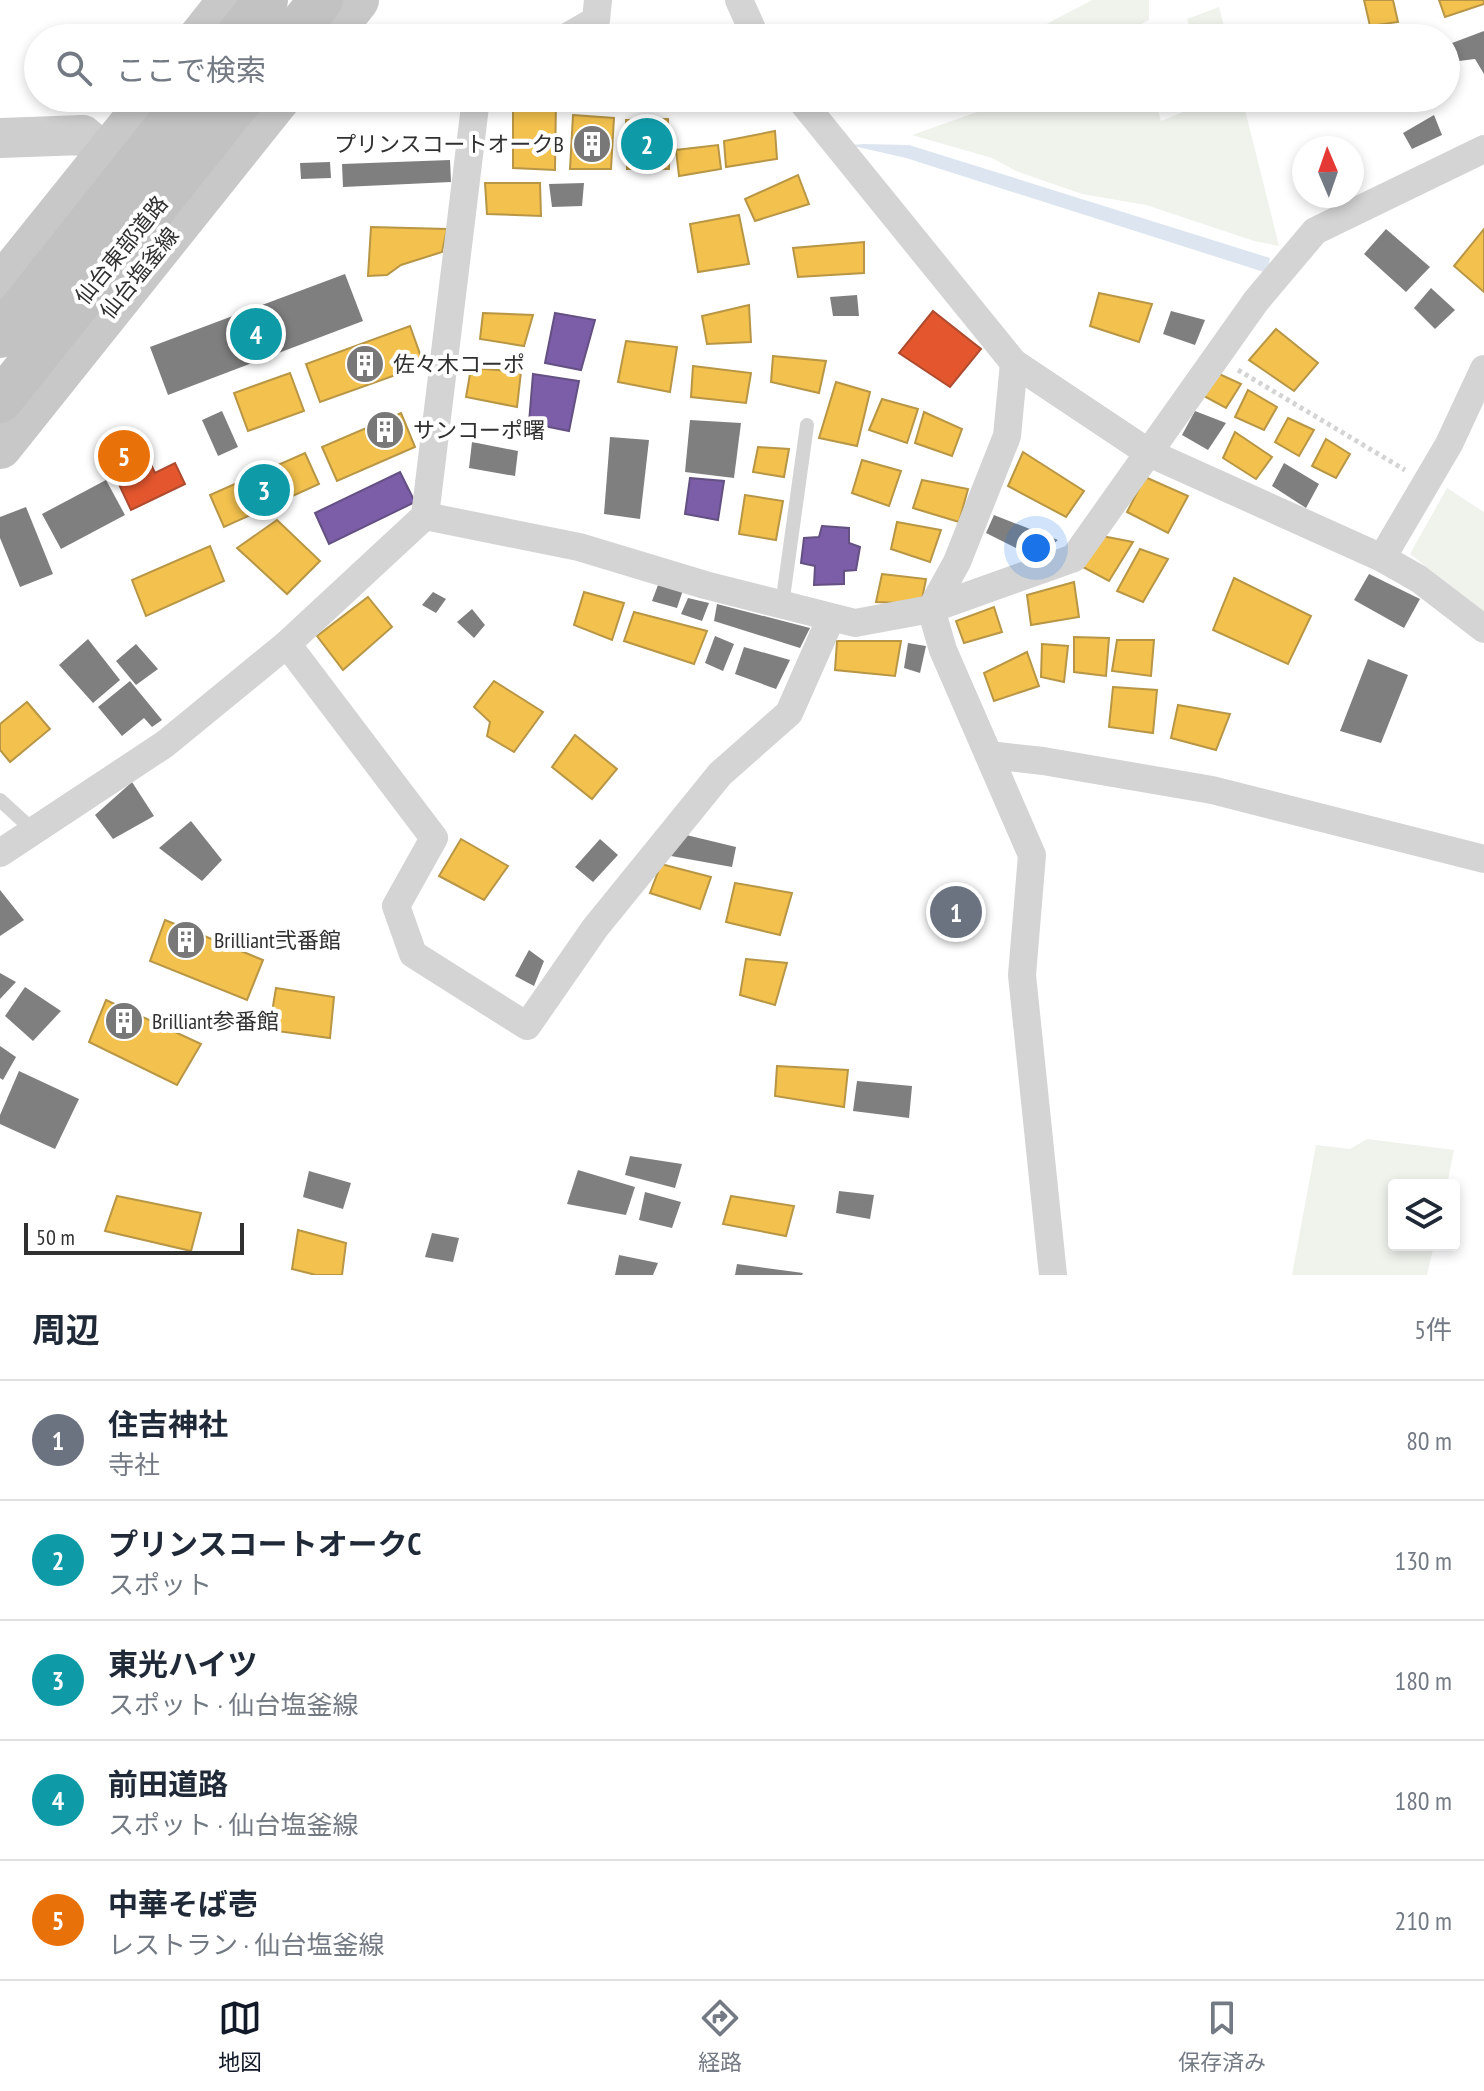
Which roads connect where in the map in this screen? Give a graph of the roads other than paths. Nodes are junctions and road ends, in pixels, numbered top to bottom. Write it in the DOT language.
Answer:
graph roads {
  1 [pos="230,0"];
  2 [pos="266,0"];
  3 [pos="321,0"];
  4 [pos="357,0"];
  5 [pos="598,0"];
  6 [pos="739,0"];
  7 [pos="211,24"];
  8 [pos="247,24"];
  9 [pos="301,24"];
  10 [pos="338,24"];
  11 [pos="589,24"];
  12 [pos="750,24"];
  13 [pos="141,112"];
  14 [pos="178,112"];
  15 [pos="231,112"];
  16 [pos="268,112"];
  17 [pos="474,112"];
  18 [pos="810,112"];
  19 [pos="0,138"];
  20 [pos="1484,149"];
  21 [pos="107,155"];
  22 [pos="0,287"];
  23 [pos="0,336"];
  24 [pos="1014,363"];
  25 [pos="1484,369"];
  26 [pos="0,401"];
  27 [pos="807,425"];
  28 [pos="0,447"];
  29 [pos="1149,453"];
  30 [pos="425,516"];
  31 [pos="1382,558"];
  32 [pos="782,605"];
  33 [pos="931,609"];
  34 [pos="831,618"];
  35 [pos="1484,629"];
  36 [pos="287,644"];
  37 [pos="989,755"];
  38 [pos="0,800"];
  39 [pos="34,831"];
  40 [pos="0,853"];
  41 [pos="1484,859"];
  42 [pos="1053,1275"];
  1 -- 7 [label="main road"];
  2 -- 8 [label="highway"];
  3 -- 9 [label="highway"];
  4 -- 10 [label="main road"];
  5 -- 11 [label="street"];
  6 -- 12 [label="street"];
  13 -- 21 [label="main road"];
  14 -- 23 [label="highway, 仙台東部道路"];
  15 -- 26 [label="highway, 仙台東部道路"];
  16 -- 28 [label="main road, 仙台塩釜線"];
  17 -- 30 [label="street"];
  18 -- 24 [label="street"];
  19 -- 21 [label="street"];
  20 -- 29 [label="street"];
  21 -- 22 [label="main road"];
  24 -- 29 [label="street"];
  24 -- 33 [label="street"];
  25 -- 31 [label="street"];
  27 -- 32 [label="lane"];
  29 -- 31 [label="street"];
  29 -- 33 [label="street"];
  30 -- 32 [label="street"];
  30 -- 36 [label="street"];
  31 -- 35 [label="street"];
  32 -- 34 [label="street"];
  33 -- 34 [label="street"];
  33 -- 37 [label="street"];
  34 -- 36 [label="street"];
  36 -- 39 [label="street"];
  37 -- 41 [label="street"];
  37 -- 42 [label="street"];
  38 -- 39 [label="lane"];
  39 -- 40 [label="street"];
}
